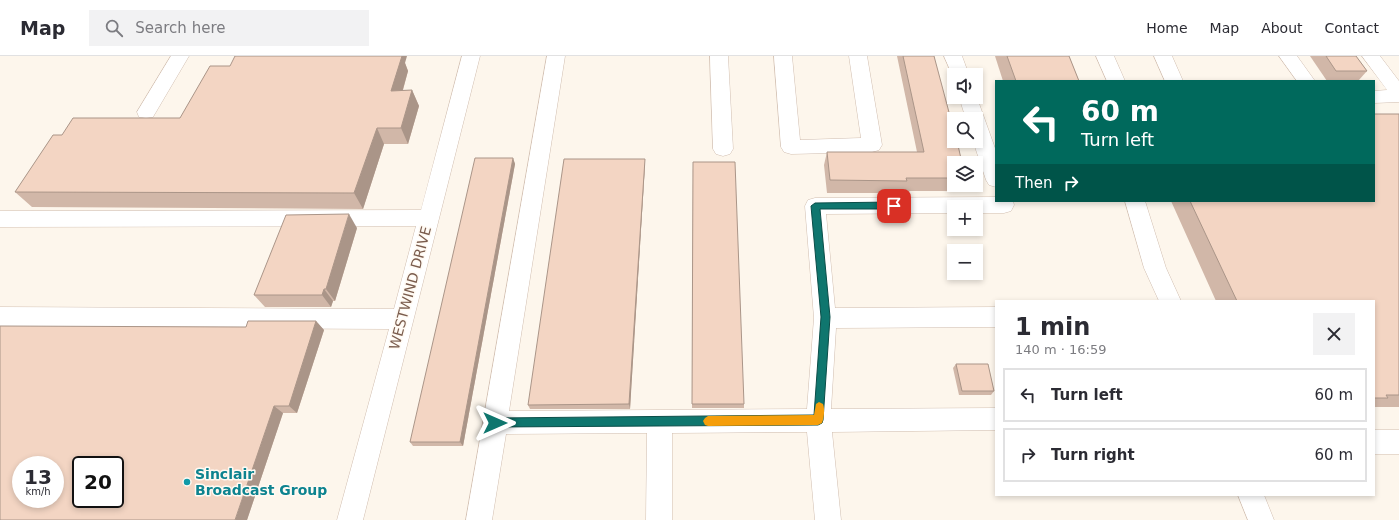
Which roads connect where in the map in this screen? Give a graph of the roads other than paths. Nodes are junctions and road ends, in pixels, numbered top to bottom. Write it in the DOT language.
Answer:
graph roads {
  1 [pos="180,56"];
  2 [pos="471,56"];
  3 [pos="556,56"];
  4 [pos="719,56"];
  5 [pos="783,56"];
  6 [pos="858,56"];
  7 [pos="953,56"];
  8 [pos="1105,56"];
  9 [pos="1163,56"];
  10 [pos="1288,56"];
  11 [pos="1371,56"];
  12 [pos="957,68"];
  13 [pos="1116,80"];
  14 [pos="1174,80"];
  15 [pos="1305,80"];
  16 [pos="1399,95"];
  17 [pos="1375,97"];
  18 [pos="146,112"];
  19 [pos="983,141"];
  20 [pos="723,149"];
  21 [pos="995,177"];
  22 [pos="1003,202"];
  23 [pos="1135,202"];
  24 [pos="429,218"];
  25 [pos="0,219"];
  26 [pos="1170,300"];
  27 [pos="0,317"];
  28 [pos="825,317"];
  29 [pos="995,317"];
  30 [pos="402,319"];
  31 [pos="995,418"];
  32 [pos="818,420"];
  33 [pos="660,422"];
  34 [pos="495,423"];
  35 [pos="1375,442"];
  36 [pos="1399,442"];
  37 [pos="1251,496"];
  38 [pos="350,520"];
  39 [pos="480,520"];
  40 [pos="659,520"];
  41 [pos="828,520"];
  42 [pos="1261,520"];
  1 -- 18 [label="street"];
  2 -- 24 [label="street, WESTWIND DRIVE"];
  3 -- 34 [label="street"];
  4 -- 20 [label="street"];
  5 -- 6 [label="street"];
  7 -- 12 [label="street"];
  8 -- 13 [label="street"];
  9 -- 14 [label="street"];
  10 -- 15 [label="street"];
  11 -- 16 [label="street"];
  16 -- 17 [label="street"];
  19 -- 21 [label="street"];
  22 -- 28 [label="street"];
  23 -- 26 [label="street"];
  24 -- 25 [label="street"];
  24 -- 30 [label="street, WESTWIND DRIVE"];
  27 -- 30 [label="street"];
  28 -- 29 [label="street"];
  28 -- 32 [label="street"];
  30 -- 38 [label="street, WESTWIND DRIVE"];
  31 -- 32 [label="street"];
  32 -- 33 [label="street"];
  32 -- 41 [label="street"];
  33 -- 34 [label="street"];
  33 -- 40 [label="street"];
  34 -- 39 [label="street"];
  35 -- 36 [label="street"];
  37 -- 42 [label="street"];
}
